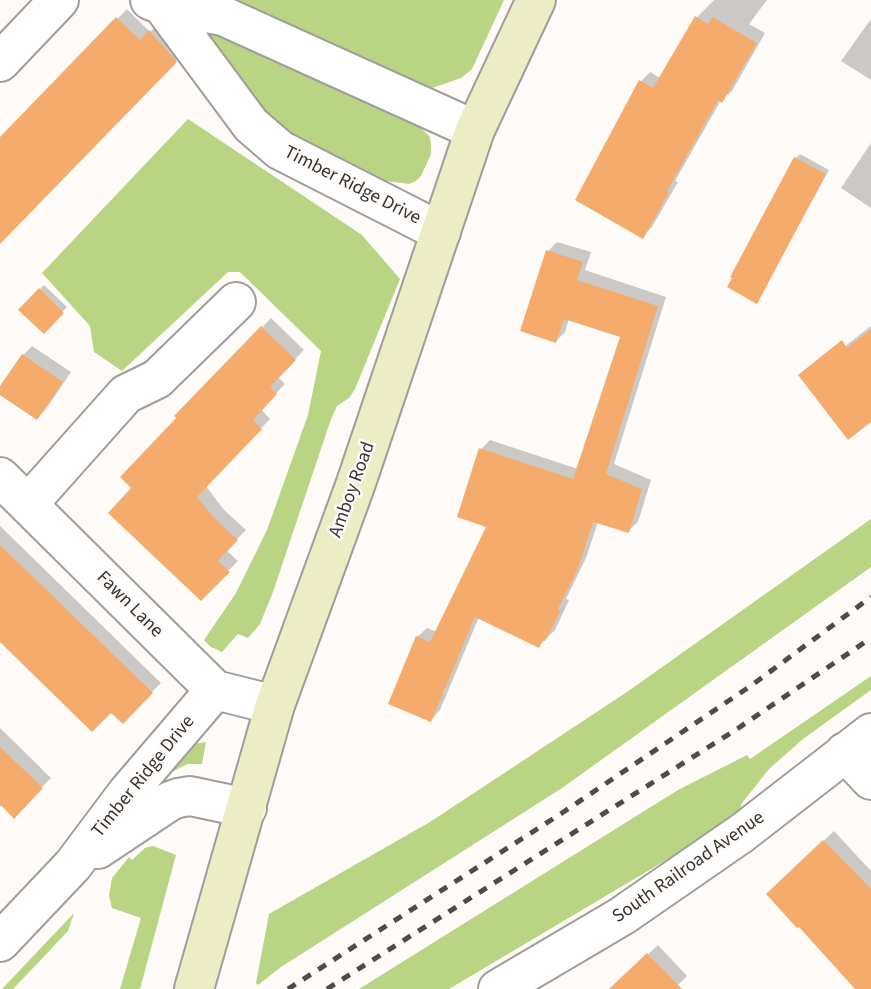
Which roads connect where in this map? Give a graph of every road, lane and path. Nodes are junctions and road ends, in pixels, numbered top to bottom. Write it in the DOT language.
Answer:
graph roads {
  1 [pos="59,0"];
  2 [pos="536,0"];
  3 [pos="156,3"];
  4 [pos="0,62"];
  5 [pos="475,130"];
  6 [pos="441,232"];
  7 [pos="236,302"];
  8 [pos="0,477"];
  9 [pos="28,504"];
  10 [pos="215,690"];
  11 [pos="275,705"];
  12 [pos="858,743"];
  13 [pos="871,780"];
  14 [pos="247,808"];
  15 [pos="73,865"];
  16 [pos="6,923"];
  17 [pos="194,989"];
  18 [pos="498,989"];
  1 -- 4 [label="street"];
  2 -- 5 [label="main road, Amboy Road"];
  3 -- 5 [label="street, Timber Ridge Drive"];
  3 -- 6 [label="street, Timber Ridge Drive"];
  5 -- 6 [label="main road, Amboy Road"];
  6 -- 11 [label="main road, Amboy Road"];
  7 -- 9 [label="street"];
  8 -- 9 [label="street, Fawn Lane"];
  9 -- 10 [label="street, Fawn Lane"];
  10 -- 11 [label="street"];
  10 -- 15 [label="street, Timber Ridge Drive"];
  11 -- 14 [label="main road, Amboy Road"];
  12 -- 13 [label="street"];
  12 -- 18 [label="street, South Railroad Avenue"];
  14 -- 15 [label="street, Timber Ridge Drive"];
  14 -- 17 [label="main road, Amboy Road"];
  15 -- 16 [label="street, Timber Ridge Drive"];
}
